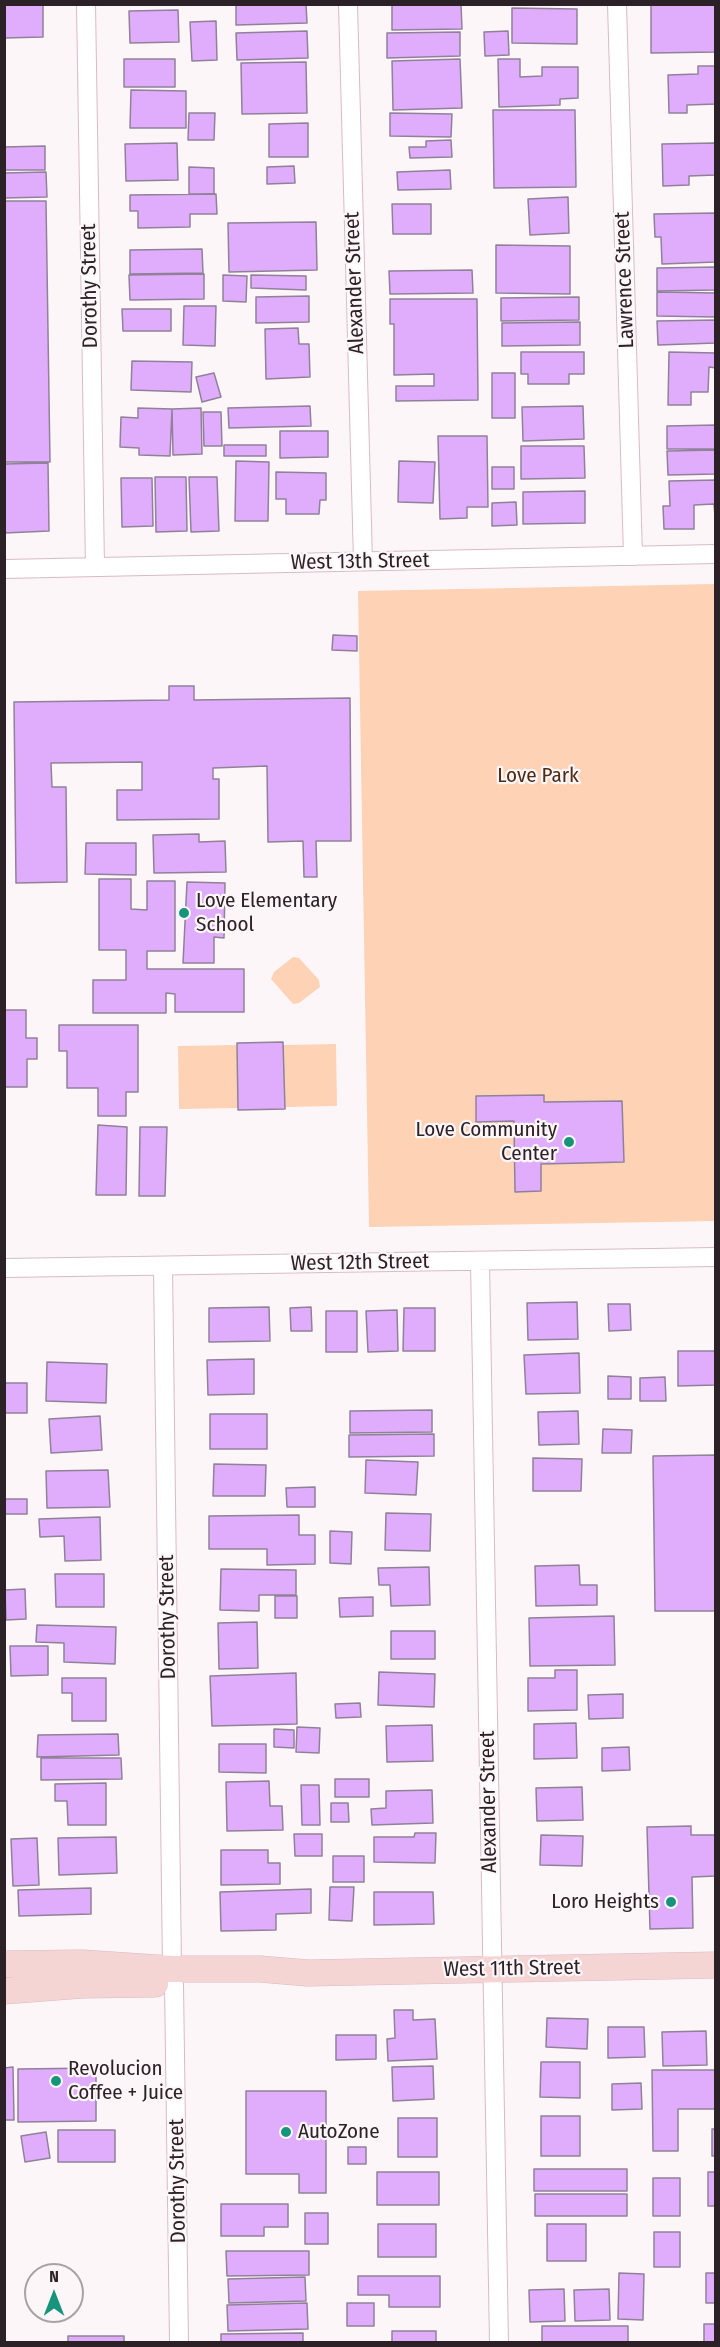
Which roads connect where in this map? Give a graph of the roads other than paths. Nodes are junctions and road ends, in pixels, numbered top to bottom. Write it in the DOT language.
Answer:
graph roads {
  1 [pos="86,4"];
  2 [pos="348,4"];
  3 [pos="617,4"];
  4 [pos="716,554"];
  5 [pos="633,556"];
  6 [pos="363,561"];
  7 [pos="95,567"];
  8 [pos="4,569"];
  9 [pos="716,1257"];
  10 [pos="480,1261"];
  11 [pos="163,1266"];
  12 [pos="4,1268"];
  13 [pos="4,1964"];
  14 [pos="716,1965"];
  15 [pos="492,1970"];
  16 [pos="173,1976"];
  17 [pos="4,1991"];
  18 [pos="179,2343"];
  19 [pos="500,2343"];
  1 -- 7 [label="street, Dorothy Street"];
  2 -- 6 [label="street, Alexander Street"];
  3 -- 5 [label="street, Lawrence Street"];
  4 -- 5 [label="street, West 13th Street"];
  5 -- 6 [label="street, West 13th Street"];
  6 -- 7 [label="street, West 13th Street"];
  7 -- 8 [label="street, West 13th Street"];
  9 -- 10 [label="street, West 12th Street"];
  10 -- 11 [label="street, West 12th Street"];
  10 -- 15 [label="street, Alexander Street"];
  11 -- 12 [label="street, West 12th Street"];
  11 -- 16 [label="street, Dorothy Street"];
  13 -- 16 [label="main road, West 11th Street"];
  14 -- 15 [label="main road, West 11th Street"];
  15 -- 16 [label="main road, West 11th Street"];
  15 -- 19 [label="street, Alexander Street"];
  16 -- 17 [label="main road, West 11th Street"];
  16 -- 18 [label="street, Dorothy Street"];
}
